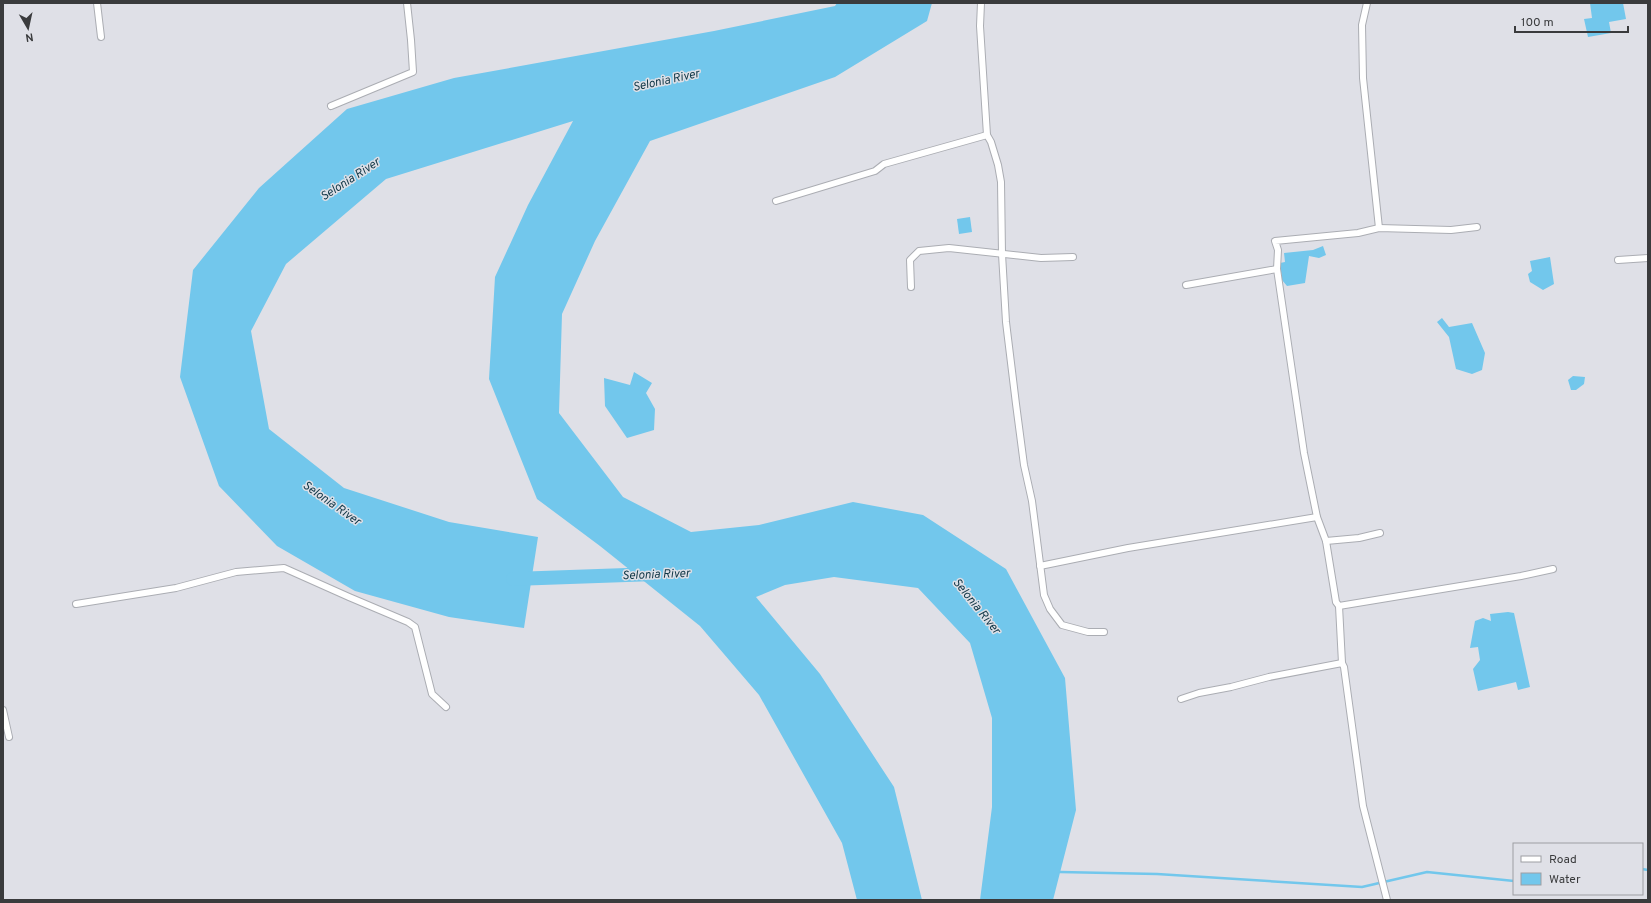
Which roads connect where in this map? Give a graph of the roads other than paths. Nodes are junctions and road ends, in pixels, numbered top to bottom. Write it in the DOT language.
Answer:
graph roads {
  1 [pos="97,3"];
  2 [pos="407,3"];
  3 [pos="981,3"];
  4 [pos="1367,3"];
  5 [pos="101,37"];
  6 [pos="330,106"];
  7 [pos="987,136"];
  8 [pos="776,201"];
  9 [pos="1477,227"];
  10 [pos="1380,228"];
  11 [pos="1002,254"];
  12 [pos="1073,257"];
  13 [pos="1648,258"];
  14 [pos="1618,260"];
  15 [pos="1277,269"];
  16 [pos="1186,285"];
  17 [pos="911,287"];
  18 [pos="1317,517"];
  19 [pos="1380,533"];
  20 [pos="1326,541"];
  21 [pos="1040,566"];
  22 [pos="1553,569"];
  23 [pos="76,604"];
  24 [pos="1339,606"];
  25 [pos="1104,632"];
  26 [pos="1342,663"];
  27 [pos="1181,699"];
  28 [pos="446,707"];
  29 [pos="3,710"];
  30 [pos="9,737"];
  31 [pos="1388,900"];
  1 -- 5 [label="street"];
  2 -- 6 [label="street"];
  3 -- 7 [label="street"];
  4 -- 10 [label="street"];
  7 -- 8 [label="street"];
  7 -- 11 [label="street"];
  9 -- 10 [label="street"];
  10 -- 15 [label="street"];
  11 -- 12 [label="street"];
  11 -- 17 [label="street"];
  11 -- 21 [label="street"];
  13 -- 14 [label="street"];
  15 -- 16 [label="street"];
  15 -- 18 [label="street"];
  18 -- 20 [label="street"];
  18 -- 21 [label="street"];
  19 -- 20 [label="street"];
  20 -- 24 [label="street"];
  21 -- 25 [label="street"];
  22 -- 24 [label="street"];
  23 -- 28 [label="street"];
  24 -- 26 [label="street"];
  26 -- 27 [label="street"];
  26 -- 31 [label="street"];
  29 -- 30 [label="street"];
}
